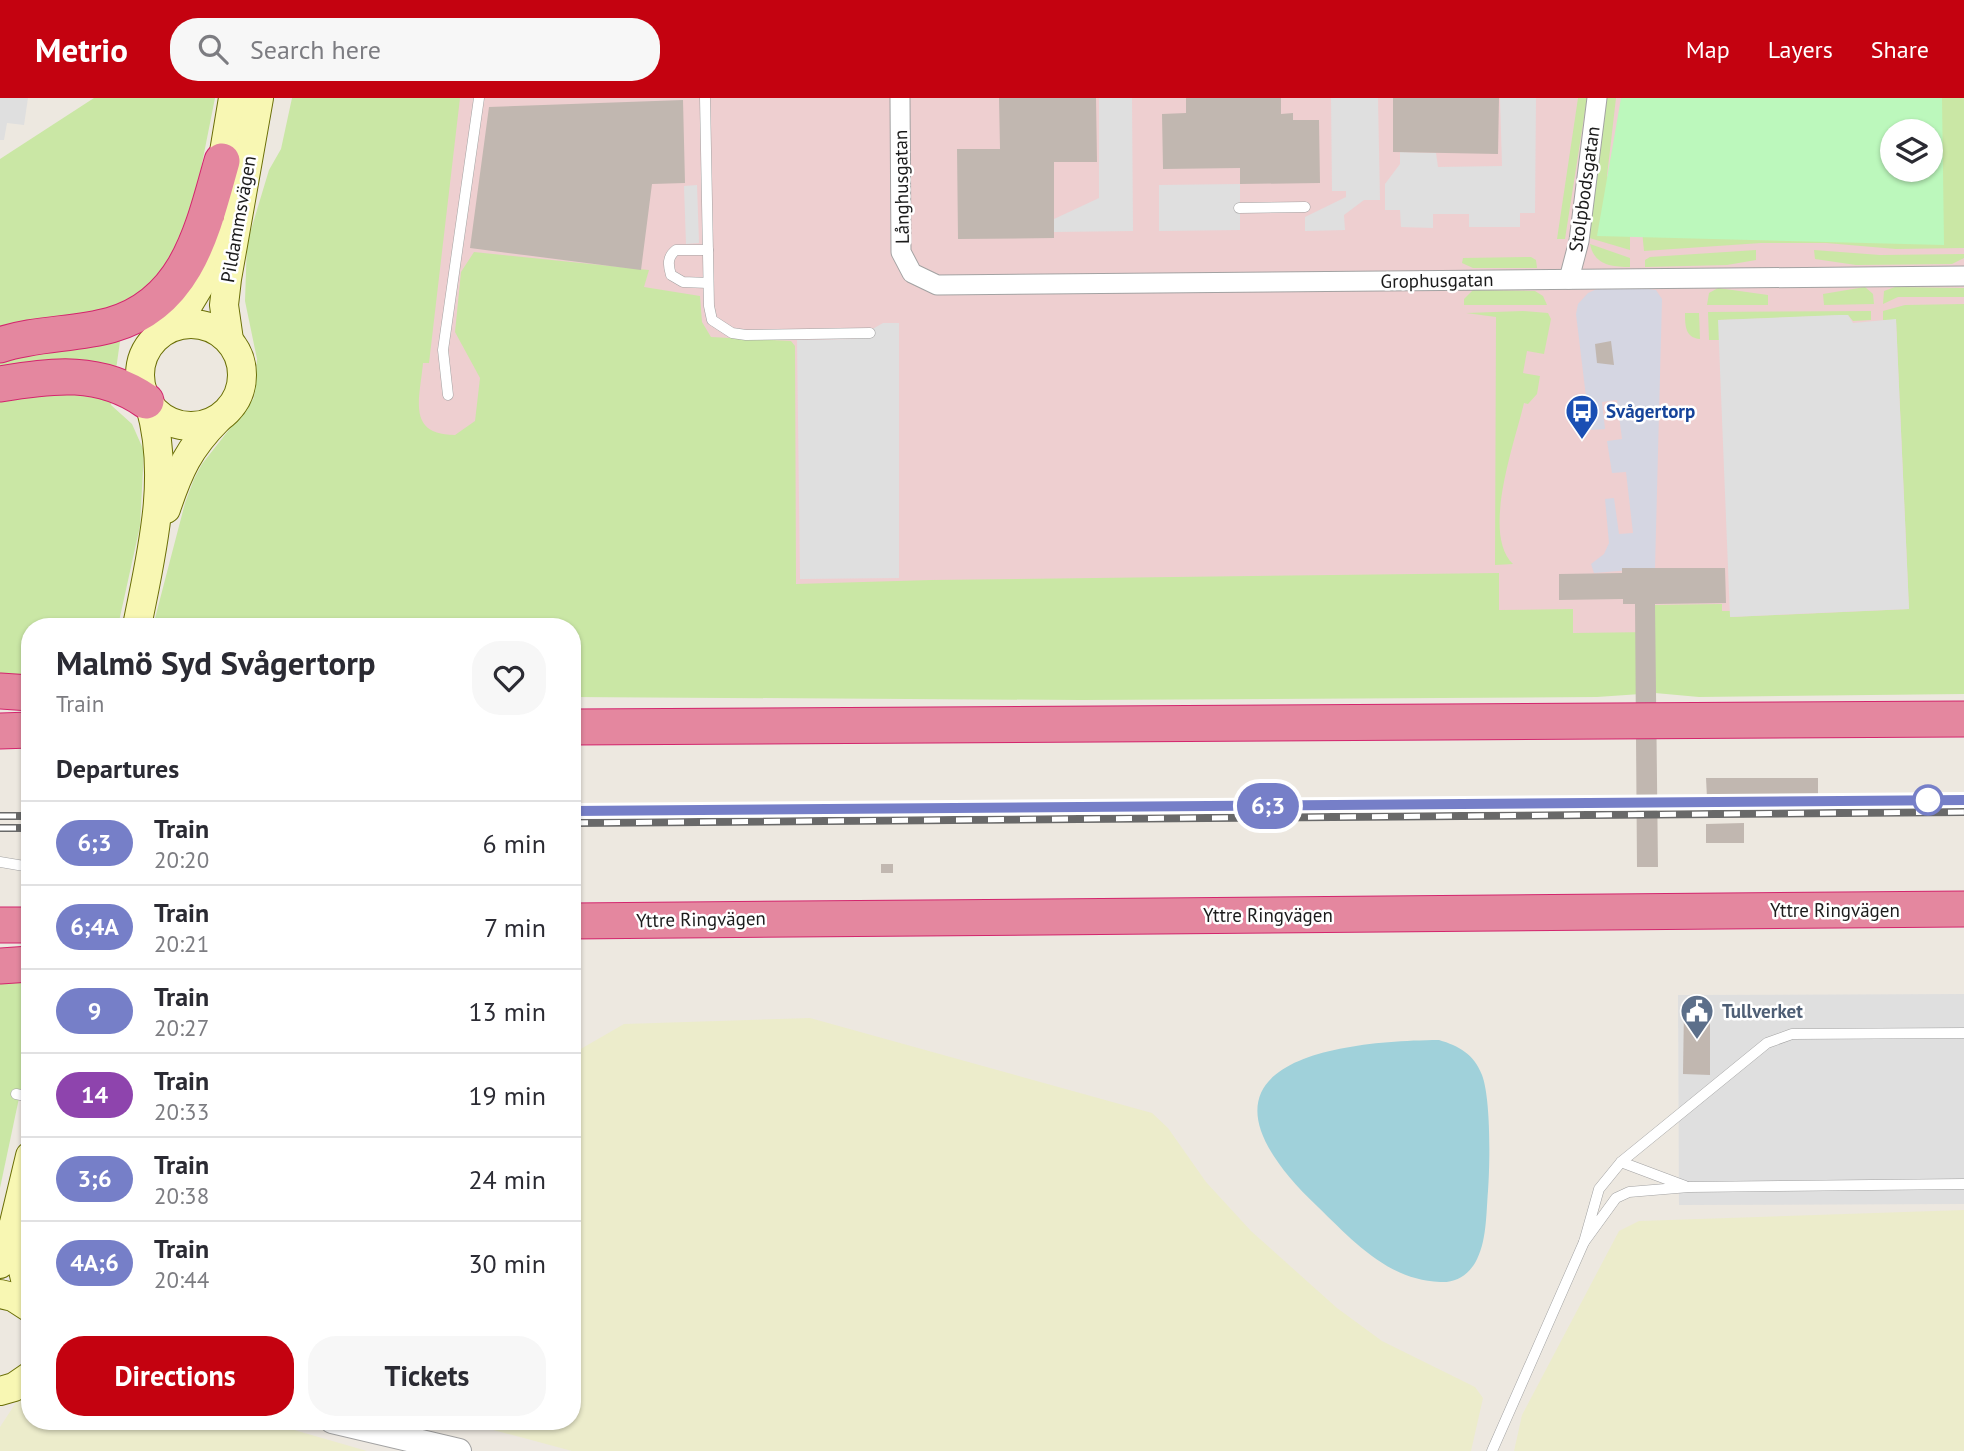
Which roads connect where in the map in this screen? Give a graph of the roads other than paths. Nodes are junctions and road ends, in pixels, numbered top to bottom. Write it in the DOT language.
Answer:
graph roads {
  1 [pos="233,98"];
  2 [pos="259,98"];
  3 [pos="479,98"];
  4 [pos="705,98"];
  5 [pos="900,98"];
  6 [pos="1597,98"];
  7 [pos="222,161"];
  8 [pos="1305,207"];
  9 [pos="1239,208"];
  10 [pos="708,250"];
  11 [pos="912,273"];
  12 [pos="1964,276"];
  13 [pos="1569,279"];
  14 [pos="708,283"];
  15 [pos="167,330"];
  16 [pos="870,333"];
  17 [pos="229,340"];
  18 [pos="0,345"];
  19 [pos="0,352"];
  20 [pos="0,384"];
  21 [pos="448,395"];
  22 [pos="148,404"];
  23 [pos="220,417"];
  24 [pos="150,562"];
  25 [pos="139,618"];
  26 [pos="0,691"];
  27 [pos="21,692"];
  28 [pos="581,713"];
  29 [pos="1964,714"];
  30 [pos="1964,719"];
  31 [pos="1890,720"];
  32 [pos="925,726"];
  33 [pos="581,727"];
  34 [pos="21,730"];
  35 [pos="0,731"];
  36 [pos="0,862"];
  37 [pos="21,866"];
  38 [pos="1964,909"];
  39 [pos="751,919"];
  40 [pos="581,920"];
  41 [pos="0,925"];
  42 [pos="21,925"];
  43 [pos="581,929"];
  44 [pos="21,964"];
  45 [pos="0,965"];
  46 [pos="1964,1033"];
  47 [pos="16,1094"];
  48 [pos="21,1095"];
  49 [pos="1621,1162"];
  50 [pos="21,1175"];
  51 [pos="1964,1184"];
  52 [pos="1689,1187"];
  53 [pos="21,1194"];
  54 [pos="0,1234"];
  55 [pos="1584,1242"];
  56 [pos="0,1264"];
  57 [pos="0,1294"];
  58 [pos="21,1302"];
  59 [pos="370,1430"];
  60 [pos="459,1451"];
  61 [pos="1492,1451"];
  1 -- 7 [label="main road, Pildammsvägen"];
  2 -- 17 [label="main road, Pildammsvägen"];
  3 -- 21 [label="lane"];
  4 -- 10 [label="lane"];
  5 -- 11 [label="street, Långhusgatan"];
  6 -- 13 [label="street, Stolpbodsgatan"];
  7 -- 15 [label="main road, Pildammsvägen"];
  7 -- 18 [label="highway"];
  8 -- 9 [label="lane"];
  10 -- 14 [label="lane"];
  10 -- 14 [label="lane"];
  11 -- 13 [label="street, Grophusgatan"];
  12 -- 13 [label="street, Grophusgatan"];
  14 -- 16 [label="lane"];
  15 -- 17 [label="main road"];
  15 -- 19 [label="highway"];
  15 -- 22 [label="main road, Pildammsvägen"];
  17 -- 23 [label="main road, Pildammsvägen"];
  20 -- 22 [label="highway"];
  22 -- 23 [label="main road"];
  22 -- 24 [label="main road, Pildammsvägen"];
  23 -- 24 [label="main road, Pildammsvägen"];
  24 -- 25 [label="main road, Pildammsvägen"];
  26 -- 27 [label="highway"];
  28 -- 32 [label="highway"];
  29 -- 31 [label="highway"];
  30 -- 31 [label="highway"];
  31 -- 32 [label="highway"];
  32 -- 33 [label="highway"];
  34 -- 35 [label="highway"];
  36 -- 37 [label="lane"];
  38 -- 39 [label="highway, Yttre Ringvägen"];
  39 -- 40 [label="highway, Yttre Ringvägen"];
  39 -- 43 [label="highway"];
  41 -- 42 [label="highway"];
  44 -- 45 [label="highway"];
  46 -- 49 [label="lane"];
  47 -- 48 [label="lane"];
  49 -- 52 [label="lane"];
  49 -- 55 [label="lane"];
  50 -- 54 [label="main road"];
  51 -- 52 [label="lane"];
  52 -- 55 [label="lane"];
  53 -- 56 [label="main road"];
  55 -- 61 [label="lane"];
  57 -- 58 [label="main road"];
  59 -- 60 [label="street"];
}
